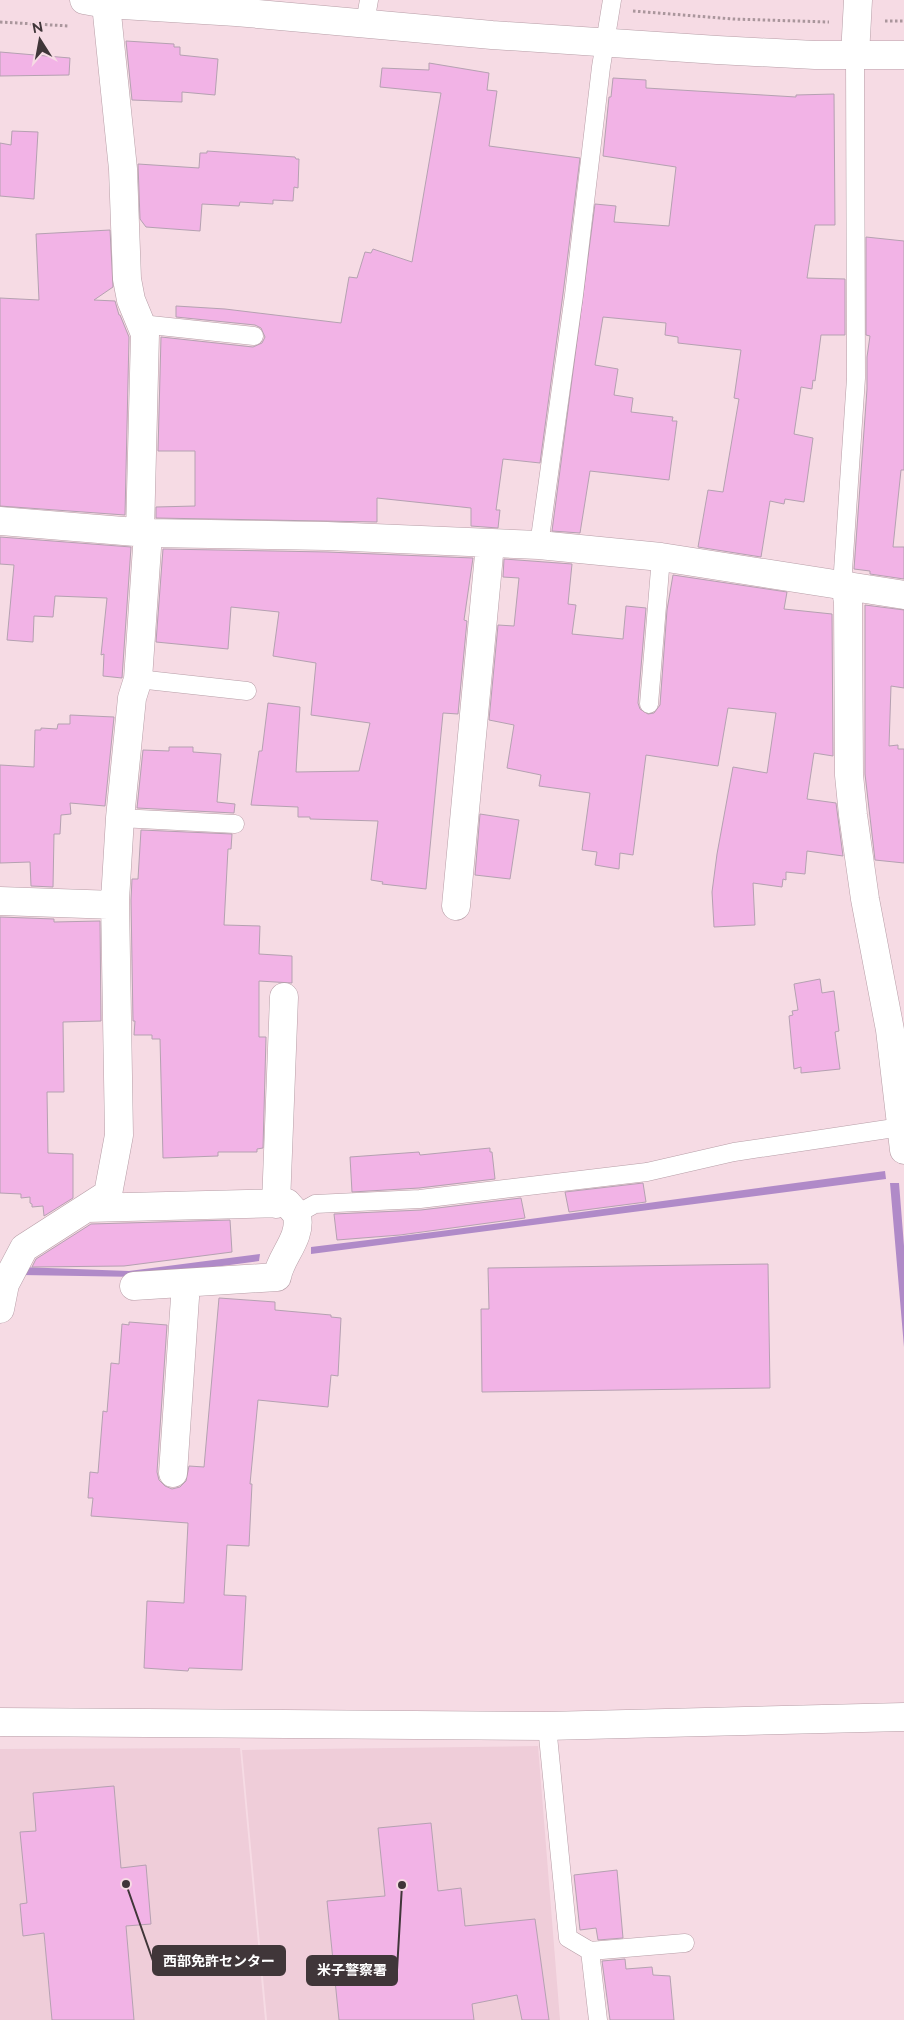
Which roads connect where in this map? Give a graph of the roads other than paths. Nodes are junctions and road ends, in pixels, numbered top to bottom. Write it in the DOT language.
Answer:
graph roads {
  1 [pos="612,0"];
  2 [pos="858,0"];
  3 [pos="95,2"];
  4 [pos="367,12"];
  5 [pos="605,42"];
  6 [pos="855,55"];
  7 [pos="904,55"];
  8 [pos="141,324"];
  9 [pos="254,336"];
  10 [pos="0,521"];
  11 [pos="144,532"];
  12 [pos="490,544"];
  13 [pos="539,545"];
  14 [pos="662,557"];
  15 [pos="845,585"];
  16 [pos="904,595"];
  17 [pos="138,679"];
  18 [pos="247,691"];
  19 [pos="649,704"];
  20 [pos="120,818"];
  21 [pos="236,824"];
  22 [pos="0,901"];
  23 [pos="115,905"];
  24 [pos="456,906"];
  25 [pos="284,997"];
  26 [pos="897,1029"];
  27 [pos="903,1139"];
  28 [pos="88,1208"];
  29 [pos="286,1209"];
  30 [pos="4,1278"];
  31 [pos="186,1283"];
  32 [pos="134,1286"];
  33 [pos="0,1309"];
  34 [pos="173,1473"];
  35 [pos="904,1717"];
  36 [pos="0,1722"];
  37 [pos="546,1726"];
  38 [pos="685,1943"];
  39 [pos="590,1951"];
  40 [pos="598,2020"];
  1 -- 5 [label="lane"];
  2 -- 6 [label="street"];
  3 -- 4 [label="street"];
  3 -- 8 [label="street"];
  4 -- 5 [label="street"];
  5 -- 6 [label="street"];
  5 -- 13 [label="lane"];
  6 -- 7 [label="street"];
  6 -- 15 [label="lane"];
  8 -- 9 [label="lane"];
  8 -- 11 [label="street"];
  10 -- 11 [label="street"];
  11 -- 12 [label="street"];
  11 -- 17 [label="street"];
  12 -- 13 [label="street"];
  12 -- 24 [label="street"];
  13 -- 14 [label="street"];
  14 -- 15 [label="street"];
  14 -- 19 [label="lane"];
  15 -- 16 [label="street"];
  15 -- 26 [label="street"];
  17 -- 18 [label="lane"];
  17 -- 20 [label="street"];
  20 -- 21 [label="lane"];
  20 -- 23 [label="street"];
  22 -- 23 [label="street"];
  23 -- 28 [label="street"];
  25 -- 29 [label="street"];
  26 -- 27 [label="street"];
  27 -- 29 [label="lane"];
  28 -- 29 [label="street"];
  28 -- 30 [label="street"];
  29 -- 31 [label="street"];
  30 -- 33 [label="street"];
  31 -- 32 [label="street"];
  31 -- 34 [label="street"];
  35 -- 37 [label="street"];
  36 -- 37 [label="street"];
  37 -- 39 [label="lane"];
  38 -- 39 [label="lane"];
  39 -- 40 [label="lane"];
}
